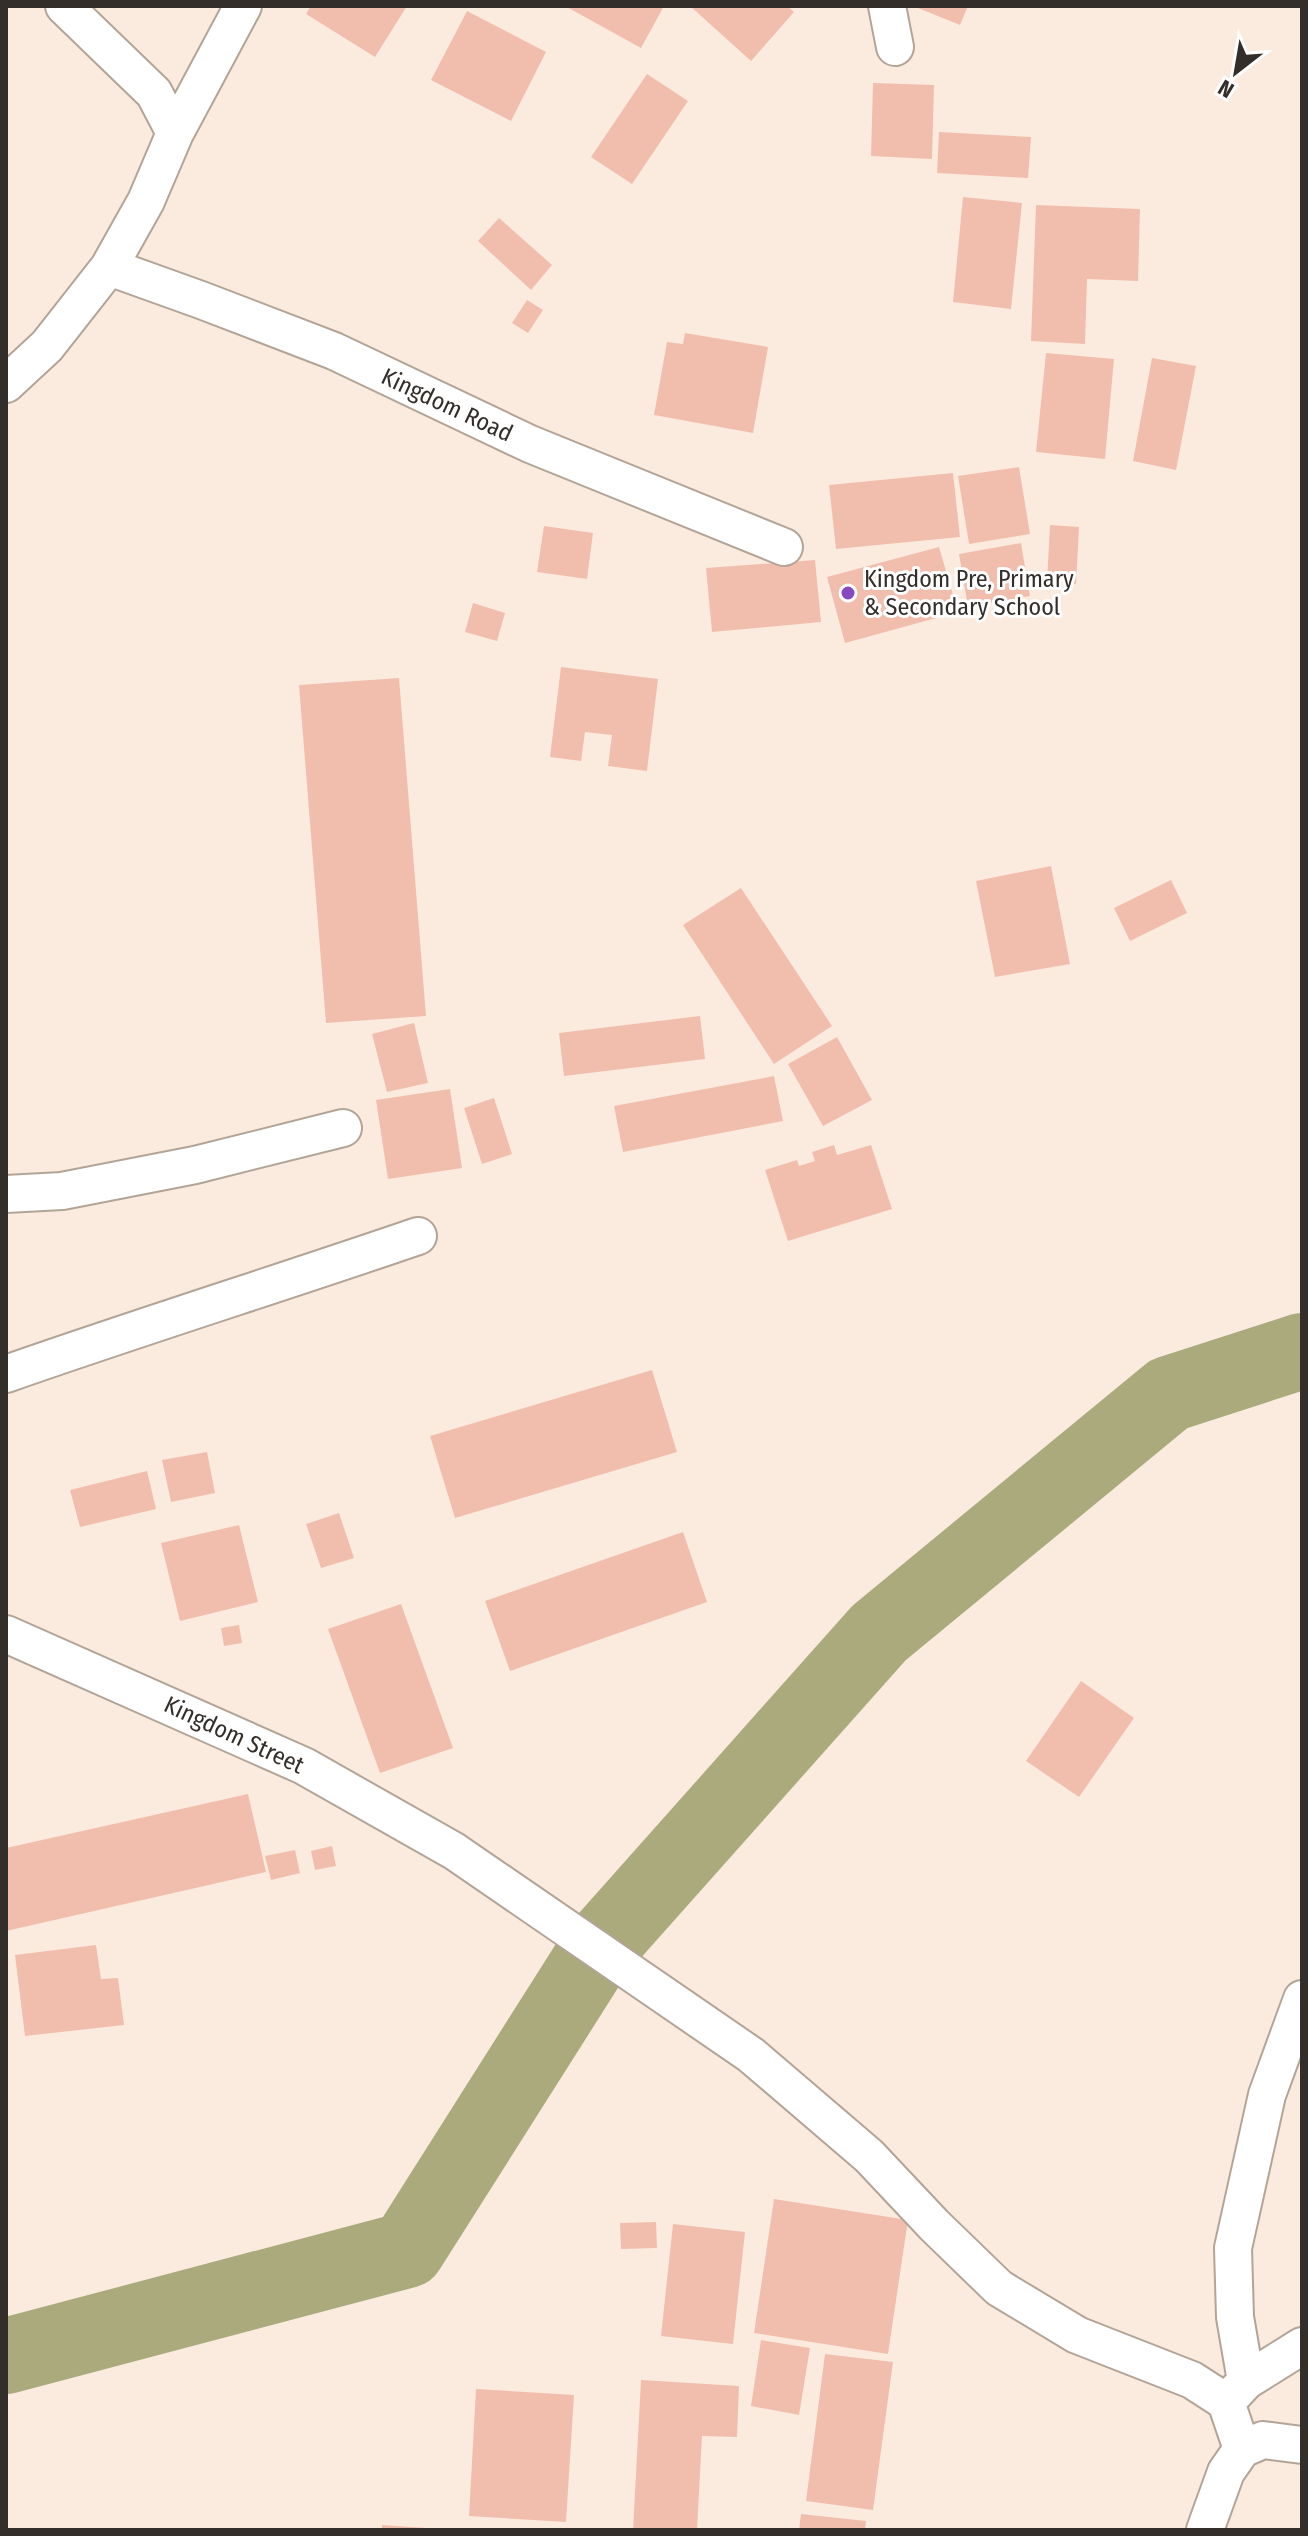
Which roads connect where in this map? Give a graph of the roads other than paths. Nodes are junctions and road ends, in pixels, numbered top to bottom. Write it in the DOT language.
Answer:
graph roads {
  1 [pos="64,6"];
  2 [pos="243,6"];
  3 [pos="887,6"];
  4 [pos="895,47"];
  5 [pos="175,133"];
  6 [pos="109,267"];
  7 [pos="6,384"];
  8 [pos="784,547"];
  9 [pos="343,1128"];
  10 [pos="6,1194"];
  11 [pos="418,1236"];
  12 [pos="6,1374"];
  13 [pos="6,1634"];
  14 [pos="1302,1999"];
  15 [pos="1302,2346"];
  16 [pos="1236,2392"];
  17 [pos="1302,2445"];
  18 [pos="1242,2449"];
  19 [pos="1205,2530"];
  1 -- 5 [label="street"];
  2 -- 5 [label="street"];
  3 -- 4 [label="street"];
  5 -- 6 [label="street"];
  6 -- 7 [label="street"];
  6 -- 8 [label="street, Kingdom Road"];
  9 -- 10 [label="street"];
  11 -- 12 [label="street"];
  13 -- 16 [label="street, Kingdom Street"];
  14 -- 16 [label="street"];
  15 -- 16 [label="street"];
  16 -- 18 [label="street"];
  17 -- 18 [label="street"];
  18 -- 19 [label="street"];
}
